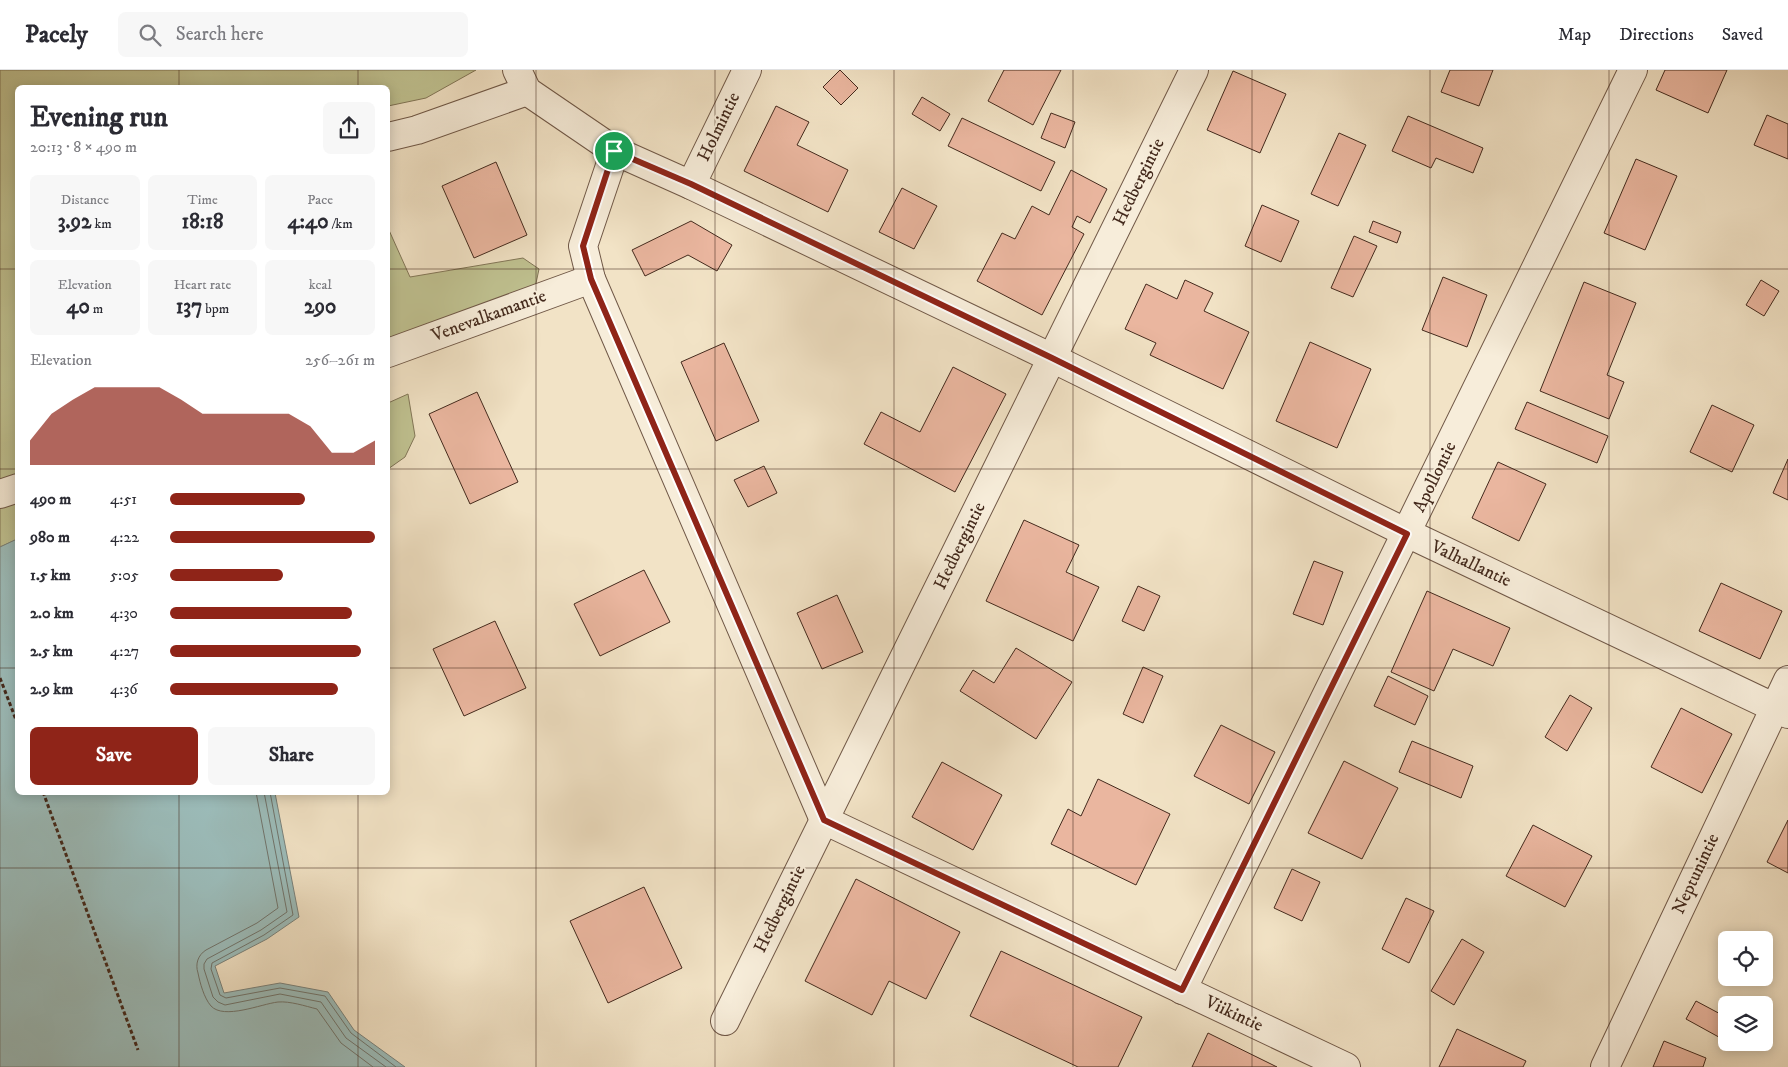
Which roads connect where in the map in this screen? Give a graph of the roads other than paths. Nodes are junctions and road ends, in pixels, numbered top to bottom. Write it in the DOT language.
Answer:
graph roads {
  1 [pos="747,70"];
  2 [pos="1194,70"];
  3 [pos="1633,70"];
  4 [pos="522,80"];
  5 [pos="390,137"];
  6 [pos="614,151"];
  7 [pos="691,184"];
  8 [pos="591,279"];
  9 [pos="390,352"];
  10 [pos="1052,358"];
  11 [pos="15,489"];
  12 [pos="0,494"];
  13 [pos="1407,534"];
  14 [pos="1788,680"];
  15 [pos="1782,711"];
  16 [pos="824,820"];
  17 [pos="1182,990"];
  18 [pos="725,1021"];
  19 [pos="1346,1067"];
  20 [pos="1604,1067"];
  1 -- 7 [label="street, Holmintie"];
  2 -- 10 [label="street, Hedbergintie"];
  3 -- 13 [label="street, Apollontie"];
  4 -- 5 [label="street"];
  4 -- 6 [label="street, Valhallantie"];
  6 -- 7 [label="street, Valhallantie"];
  6 -- 8 [label="street"];
  7 -- 10 [label="street, Valhallantie"];
  8 -- 9 [label="street, Venevalkamantie"];
  8 -- 16 [label="street"];
  10 -- 13 [label="street, Valhallantie"];
  10 -- 16 [label="street, Hedbergintie"];
  11 -- 12 [label="street"];
  13 -- 15 [label="street, Valhallantie"];
  13 -- 17 [label="street, Apollontie"];
  14 -- 15 [label="street, Neptunintie"];
  15 -- 20 [label="street, Neptunintie"];
  16 -- 17 [label="street, Viikintie"];
  16 -- 18 [label="street, Hedbergintie"];
  17 -- 19 [label="street, Viikintie"];
}
